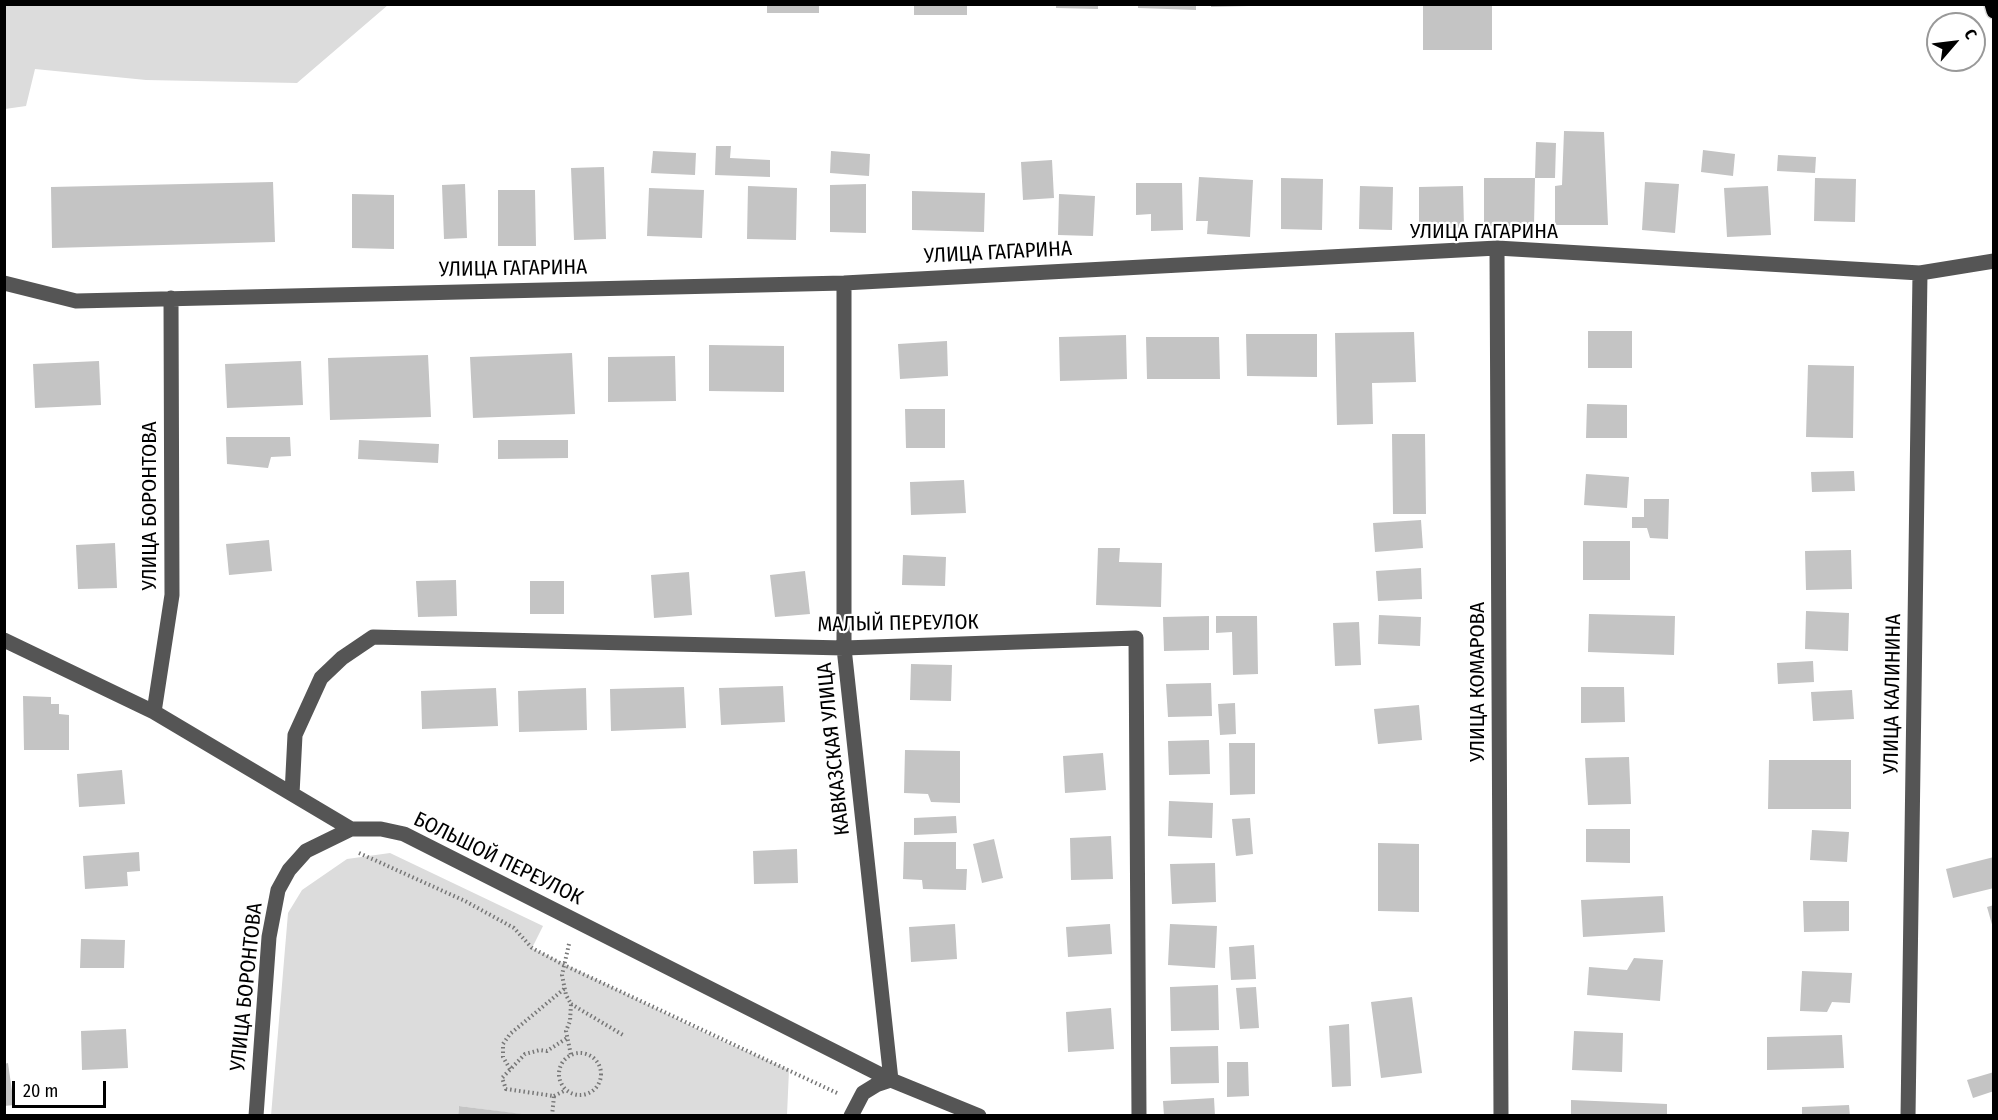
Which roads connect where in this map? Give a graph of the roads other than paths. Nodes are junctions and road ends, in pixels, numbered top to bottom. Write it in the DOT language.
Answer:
graph roads {
  1 [pos="1992,4"];
  2 [pos="1994,11"];
  3 [pos="1497,248"];
  4 [pos="1994,261"];
  5 [pos="1920,273"];
  6 [pos="4,283"];
  7 [pos="844,283"];
  8 [pos="171,298"];
  9 [pos="4,640"];
  10 [pos="844,648"];
  11 [pos="154,711"];
  12 [pos="292,794"];
  13 [pos="351,829"];
  14 [pos="891,1080"];
  15 [pos="854,1109"];
  16 [pos="256,1116"];
  17 [pos="979,1116"];
  18 [pos="1139,1116"];
  19 [pos="1501,1116"];
  20 [pos="1908,1116"];
  1 -- 2 [label="main road"];
  3 -- 5 [label="street, УЛИЦА ГАГАРИНА"];
  3 -- 7 [label="street, УЛИЦА ГАГАРИНА"];
  3 -- 19 [label="street, УЛИЦА КОМАРОВА"];
  4 -- 5 [label="street, УЛИЦА ГАГАРИНА"];
  5 -- 20 [label="street, УЛИЦА КАЛИНИНА"];
  6 -- 8 [label="street, УЛИЦА ГАГАРИНА"];
  7 -- 8 [label="street, УЛИЦА ГАГАРИНА"];
  7 -- 10 [label="street, КАВКАЗСКАЯ УЛИЦА"];
  8 -- 11 [label="street, УЛИЦА БОРОНТОВА"];
  9 -- 11 [label="street"];
  10 -- 12 [label="street, МАЛЫЙ ПЕРЕУЛОК"];
  10 -- 14 [label="street, КАВКАЗСКАЯ УЛИЦА"];
  10 -- 18 [label="street, МАЛЫЙ ПЕРЕУЛОК"];
  11 -- 12 [label="street"];
  12 -- 13 [label="street"];
  13 -- 14 [label="street, БОЛЬШОЙ ПЕРЕУЛОК"];
  13 -- 16 [label="street, УЛИЦА БОРОНТОВА"];
  14 -- 15 [label="street"];
  14 -- 17 [label="street, БОЛЬШОЙ ПЕРЕУЛОК"];
}
